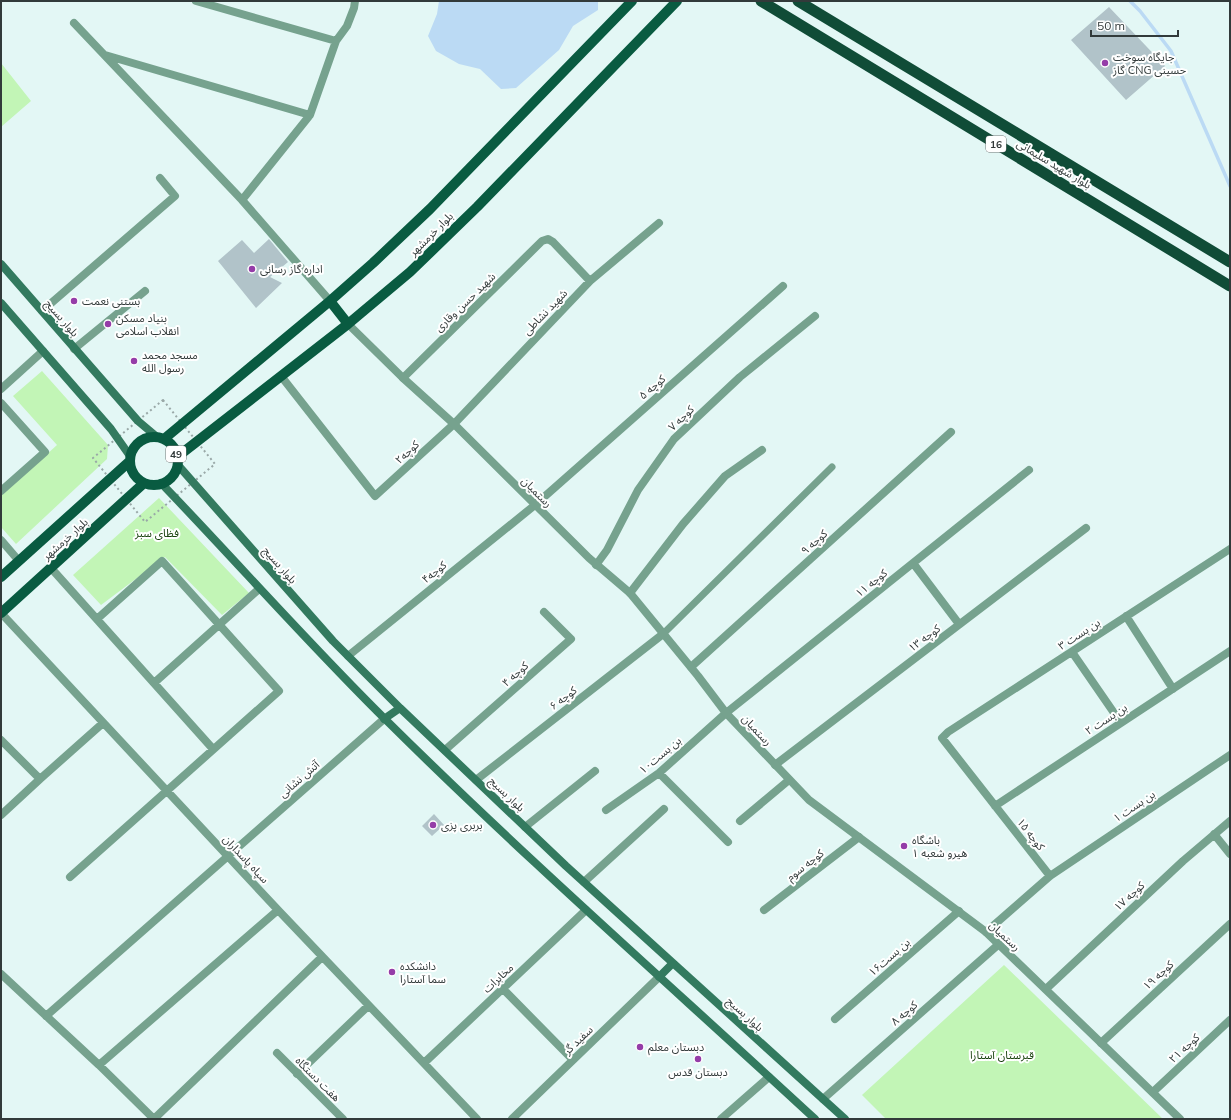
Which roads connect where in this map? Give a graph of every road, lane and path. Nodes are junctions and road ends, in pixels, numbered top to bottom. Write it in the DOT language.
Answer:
graph roads {
  1 [pos="196,1"];
  2 [pos="355,1"];
  3 [pos="632,1"];
  4 [pos="677,1"];
  5 [pos="761,1"];
  6 [pos="798,1"];
  7 [pos="74,23"];
  8 [pos="336,41"];
  9 [pos="104,54"];
  10 [pos="310,115"];
  11 [pos="160,178"];
  12 [pos="242,200"];
  13 [pos="659,223"];
  14 [pos="1230,262"];
  15 [pos="1,264"];
  16 [pos="590,281"];
  17 [pos="783,286"];
  18 [pos="1230,286"];
  19 [pos="145,291"];
  20 [pos="330,301"];
  21 [pos="1,303"];
  22 [pos="42,312"];
  23 [pos="816,316"];
  24 [pos="348,324"];
  25 [pos="74,349"];
  26 [pos="43,351"];
  27 [pos="281,376"];
  28 [pos="403,378"];
  29 [pos="1,389"];
  30 [pos="1,402"];
  31 [pos="138,421"];
  32 [pos="182,424"];
  33 [pos="454,424"];
  34 [pos="951,432"];
  35 [pos="117,438"];
  36 [pos="160,438"];
  37 [pos="197,442"];
  38 [pos="762,450"];
  39 [pos="130,458"];
  40 [pos="177,460"];
  41 [pos="832,467"];
  42 [pos="1029,470"];
  43 [pos="110,479"];
  44 [pos="193,482"];
  45 [pos="144,483"];
  46 [pos="161,483"];
  47 [pos="1,491"];
  48 [pos="174,497"];
  49 [pos="126,499"];
  50 [pos="535,505"];
  51 [pos="1086,528"];
  52 [pos="1,540"];
  53 [pos="1230,549"];
  54 [pos="19,561"];
  55 [pos="913,563"];
  56 [pos="596,564"];
  57 [pos="51,568"];
  58 [pos="1,578"];
  59 [pos="259,589"];
  60 [pos="630,593"];
  61 [pos="544,612"];
  62 [pos="1,613"];
  63 [pos="1126,616"];
  64 [pos="97,619"];
  65 [pos="959,624"];
  66 [pos="220,625"];
  67 [pos="664,634"];
  68 [pos="1230,651"];
  69 [pos="1072,652"];
  70 [pos="348,656"];
  71 [pos="691,667"];
  72 [pos="154,683"];
  73 [pos="1173,689"];
  74 [pos="400,708"];
  75 [pos="726,713"];
  76 [pos="384,719"];
  77 [pos="103,723"];
  78 [pos="1121,723"];
  79 [pos="942,738"];
  80 [pos="1,740"];
  81 [pos="213,749"];
  82 [pos="445,750"];
  83 [pos="1230,755"];
  84 [pos="775,765"];
  85 [pos="595,771"];
  86 [pos="659,773"];
  87 [pos="40,779"];
  88 [pos="476,780"];
  89 [pos="790,780"];
  90 [pos="167,791"];
  91 [pos="995,806"];
  92 [pos="664,809"];
  93 [pos="606,810"];
  94 [pos="1,815"];
  95 [pos="740,821"];
  96 [pos="1230,821"];
  97 [pos="525,827"];
  98 [pos="1214,834"];
  99 [pos="859,837"];
  100 [pos="728,842"];
  101 [pos="1230,854"];
  102 [pos="228,856"];
  103 [pos="1050,876"];
  104 [pos="70,877"];
  105 [pos="584,882"];
  106 [pos="278,910"];
  107 [pos="586,910"];
  108 [pos="764,910"];
  109 [pos="958,911"];
  110 [pos="1230,924"];
  111 [pos="986,932"];
  112 [pos="999,944"];
  113 [pos="322,957"];
  114 [pos="673,963"];
  115 [pos="1,974"];
  116 [pos="659,977"];
  117 [pos="502,989"];
  118 [pos="1046,989"];
  119 [pos="368,1006"];
  120 [pos="46,1016"];
  121 [pos="835,1019"];
  122 [pos="1230,1020"];
  123 [pos="1101,1043"];
  124 [pos="277,1053"];
  125 [pos="573,1060"];
  126 [pos="424,1063"];
  127 [pos="99,1065"];
  128 [pos="297,1074"];
  129 [pos="769,1077"];
  130 [pos="1153,1092"];
  131 [pos="823,1099"];
  132 [pos="154,1119"];
  133 [pos="343,1119"];
  134 [pos="477,1119"];
  135 [pos="512,1119"];
  136 [pos="721,1119"];
  137 [pos="815,1119"];
  138 [pos="845,1119"];
  139 [pos="1180,1119"];
  1 -- 8 [label="street"];
  2 -- 8 [label="street"];
  3 -- 20 [label="main road, بلوار خرمشهر"];
  4 -- 24 [label="main road, بلوار خرمشهر"];
  5 -- 18 [label="highway, بلوار شهید سلیمانی / 16"];
  6 -- 14 [label="highway, بلوار شهید سلیمانی / 16"];
  7 -- 9 [label="street"];
  8 -- 10 [label="street"];
  9 -- 10 [label="street"];
  9 -- 12 [label="street"];
  10 -- 12 [label="street"];
  11 -- 22 [label="street"];
  12 -- 20 [label="street"];
  13 -- 16 [label="street, شهید نشاطی"];
  15 -- 22 [label="main road, بلوار بسیج / 49"];
  16 -- 28 [label="street, شهید حسن وقاری"];
  16 -- 33 [label="street, شهید نشاطی"];
  17 -- 50 [label="street, کوچه ۵"];
  19 -- 25 [label="street"];
  20 -- 24 [label="main road"];
  20 -- 32 [label="main road, بلوار خرمشهر"];
  21 -- 26 [label="main road"];
  22 -- 25 [label="main road, بلوار بسیج / 49"];
  23 -- 56 [label="street, کوچه ۷"];
  24 -- 27 [label="main road, بلوار خرمشهر"];
  24 -- 28 [label="street, رستمیان"];
  25 -- 31 [label="main road, بلوار بسیج / 49"];
  26 -- 29 [label="street"];
  26 -- 35 [label="main road"];
  27 -- 33 [label="street, کوچه۲"];
  27 -- 37 [label="main road, بلوار خرمشهر"];
  28 -- 33 [label="street, رستمیان"];
  30 -- 47 [label="street"];
  31 -- 32 [label="path"];
  31 -- 35 [label="path"];
  31 -- 36 [label="main road, بلوار بسیج / 49"];
  32 -- 36 [label="main road, بلوار خرمشهر"];
  32 -- 37 [label="path"];
  33 -- 50 [label="street, رستمیان"];
  34 -- 71 [label="street, کوچه ۹"];
  35 -- 39 [label="main road"];
  35 -- 43 [label="path"];
  36 -- 39 [label="main road, 49"];
  36 -- 40 [label="main road, 49"];
  37 -- 40 [label="main road, بلوار خرمشهر"];
  37 -- 44 [label="path"];
  38 -- 60 [label="street"];
  39 -- 43 [label="main road, بلوار خرمشهر"];
  39 -- 45 [label="main road"];
  40 -- 44 [label="main road, بلوار بسیج / 49"];
  40 -- 46 [label="main road, 49"];
  41 -- 67 [label="lane"];
  42 -- 55 [label="street, کوچه ۱۱"];
  43 -- 49 [label="path"];
  43 -- 54 [label="main road, بلوار خرمشهر"];
  44 -- 48 [label="path"];
  44 -- 70 [label="main road, بلوار بسیج / 49"];
  45 -- 46 [label="main road"];
  45 -- 49 [label="main road, بلوار خرمشهر"];
  46 -- 48 [label="main road"];
  48 -- 49 [label="path"];
  48 -- 59 [label="main road"];
  49 -- 57 [label="main road, بلوار خرمشهر"];
  50 -- 56 [label="street, رستمیان"];
  50 -- 70 [label="street, کوچه۴"];
  51 -- 65 [label="street, کوچه ۱۳"];
  52 -- 54 [label="street"];
  53 -- 63 [label="street, بن بست ۳"];
  54 -- 58 [label="main road, بلوار خرمشهر"];
  55 -- 65 [label="street"];
  55 -- 75 [label="street, کوچه ۱۱"];
  56 -- 60 [label="street, رستمیان"];
  57 -- 62 [label="main road, بلوار خرمشهر"];
  57 -- 64 [label="street"];
  59 -- 66 [label="street"];
  59 -- 76 [label="main road"];
  60 -- 67 [label="street, رستمیان"];
  61 -- 82 [label="street, کوچه ۴"];
  62 -- 77 [label="street, سپاه پاسداران"];
  63 -- 69 [label="street, بن بست ۳"];
  63 -- 73 [label="street"];
  64 -- 66 [label="street"];
  64 -- 72 [label="street"];
  65 -- 84 [label="street, کوچه ۱۳"];
  66 -- 72 [label="street"];
  66 -- 81 [label="street"];
  67 -- 71 [label="street, رستمیان"];
  67 -- 88 [label="street, کوچه ۶"];
  68 -- 73 [label="street, بن بست ۲"];
  69 -- 78 [label="street"];
  69 -- 79 [label="street, بن بست ۳"];
  70 -- 74 [label="main road, بلوار بسیج / 49"];
  71 -- 75 [label="street, رستمیان"];
  72 -- 81 [label="street"];
  73 -- 78 [label="street, بن بست ۲"];
  74 -- 76 [label="main road"];
  74 -- 82 [label="main road, بلوار بسیج / 49"];
  75 -- 84 [label="street, رستمیان"];
  75 -- 86 [label="street, بن بست۱۰"];
  76 -- 102 [label="street, آتش نشانی"];
  76 -- 107 [label="main road"];
  77 -- 87 [label="street"];
  77 -- 90 [label="street, سپاه پاسداران"];
  78 -- 91 [label="street, بن بست ۲"];
  79 -- 91 [label="street, کوچه ۱۵"];
  80 -- 87 [label="street"];
  81 -- 90 [label="street"];
  82 -- 88 [label="main road, بلوار بسیج / 49"];
  83 -- 103 [label="street, بن بست ۱"];
  84 -- 89 [label="street, رستمیان"];
  85 -- 97 [label="street"];
  86 -- 93 [label="street, بن بست۱۰"];
  86 -- 100 [label="street"];
  87 -- 94 [label="street"];
  88 -- 97 [label="main road, بلوار بسیج / 49"];
  89 -- 95 [label="street"];
  89 -- 99 [label="street, رستمیان"];
  90 -- 102 [label="street, سپاه پاسداران"];
  90 -- 104 [label="street"];
  91 -- 103 [label="street, کوچه ۱۵"];
  92 -- 105 [label="street"];
  96 -- 98 [label="street, کوچه ۱۷"];
  97 -- 105 [label="main road, بلوار بسیج / 49"];
  98 -- 101 [label="street"];
  98 -- 118 [label="street, کوچه ۱۷"];
  99 -- 108 [label="street, کوچه سوم"];
  99 -- 109 [label="street, رستمیان"];
  102 -- 106 [label="street, سپاه پاسداران"];
  102 -- 120 [label="street, آتش نشانی"];
  103 -- 111 [label="street"];
  105 -- 114 [label="main road, بلوار بسیج / 49"];
  106 -- 113 [label="street, سپاه پاسداران"];
  106 -- 127 [label="street"];
  107 -- 116 [label="main road"];
  107 -- 117 [label="street, مخابرات"];
  109 -- 111 [label="street, رستمیان"];
  109 -- 121 [label="street, بن بست۱۶"];
  110 -- 123 [label="street, کوچه ۱۹"];
  111 -- 112 [label="street, رستمیان"];
  112 -- 118 [label="street, رستمیان"];
  112 -- 131 [label="street, کوچه ۸"];
  113 -- 119 [label="street, سپاه پاسداران"];
  113 -- 132 [label="street"];
  114 -- 116 [label="main road"];
  114 -- 131 [label="main road, بلوار بسیج / 49"];
  115 -- 120 [label="street"];
  116 -- 125 [label="street, سفید گر"];
  116 -- 129 [label="main road"];
  117 -- 125 [label="street"];
  117 -- 126 [label="street, مخابرات"];
  118 -- 123 [label="street, رستمیان"];
  119 -- 126 [label="street, سپاه پاسداران"];
  119 -- 128 [label="street"];
  120 -- 127 [label="street"];
  122 -- 130 [label="street, کوچه ۲۱"];
  123 -- 130 [label="street, رستمیان"];
  124 -- 128 [label="street, هفت دستگاه"];
  125 -- 135 [label="street, سفید گر"];
  126 -- 134 [label="street, سپاه پاسداران"];
  127 -- 132 [label="street"];
  128 -- 133 [label="street, هفت دستگاه"];
  129 -- 136 [label="street"];
  129 -- 137 [label="main road"];
  130 -- 139 [label="street, رستمیان"];
  131 -- 138 [label="main road, بلوار بسیج / 49"];
}
